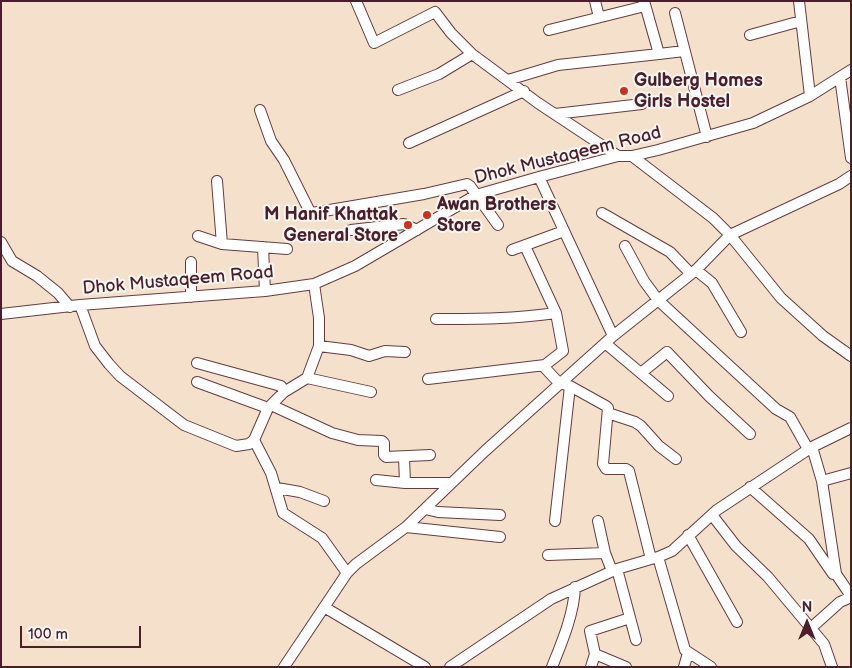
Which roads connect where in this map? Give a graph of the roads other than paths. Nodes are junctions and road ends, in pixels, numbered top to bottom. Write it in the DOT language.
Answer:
graph roads {
  1 [pos="356,1"];
  2 [pos="594,1"];
  3 [pos="799,1"];
  4 [pos="644,4"];
  5 [pos="675,13"];
  6 [pos="599,17"];
  7 [pos="801,21"];
  8 [pos="549,30"];
  9 [pos="750,35"];
  10 [pos="684,51"];
  11 [pos="472,54"];
  12 [pos="659,54"];
  13 [pos="851,70"];
  14 [pos="840,77"];
  15 [pos="508,80"];
  16 [pos="398,90"];
  17 [pos="524,91"];
  18 [pos="810,96"];
  19 [pos="642,104"];
  20 [pos="260,110"];
  21 [pos="555,114"];
  22 [pos="707,137"];
  23 [pos="409,142"];
  24 [pos="618,156"];
  25 [pos="632,156"];
  26 [pos="851,158"];
  27 [pos="851,176"];
  28 [pos="539,177"];
  29 [pos="217,181"];
  30 [pos="476,196"];
  31 [pos="602,213"];
  32 [pos="498,225"];
  33 [pos="351,230"];
  34 [pos="417,230"];
  35 [pos="564,231"];
  36 [pos="730,235"];
  37 [pos="198,236"];
  38 [pos="1,242"];
  39 [pos="222,244"];
  40 [pos="525,246"];
  41 [pos="625,246"];
  42 [pos="263,247"];
  43 [pos="287,249"];
  44 [pos="512,250"];
  45 [pos="191,262"];
  46 [pos="694,272"];
  47 [pos="314,284"];
  48 [pos="265,291"];
  49 [pos="191,297"];
  50 [pos="658,300"];
  51 [pos="75,306"];
  52 [pos="556,313"];
  53 [pos="1,314"];
  54 [pos="436,319"];
  55 [pos="741,332"];
  56 [pos="609,339"];
  57 [pos="319,346"];
  58 [pos="405,352"];
  59 [pos="851,356"];
  60 [pos="197,363"];
  61 [pos="545,365"];
  62 [pos="641,372"];
  63 [pos="306,378"];
  64 [pos="428,379"];
  65 [pos="197,382"];
  66 [pos="559,384"];
  67 [pos="570,386"];
  68 [pos="284,392"];
  69 [pos="371,392"];
  70 [pos="668,396"];
  71 [pos="270,406"];
  72 [pos="608,412"];
  73 [pos="851,428"];
  74 [pos="750,434"];
  75 [pos="254,440"];
  76 [pos="810,448"];
  77 [pos="430,455"];
  78 [pos="404,456"];
  79 [pos="676,460"];
  80 [pos="851,473"];
  81 [pos="376,480"];
  82 [pos="822,481"];
  83 [pos="405,483"];
  84 [pos="451,483"];
  85 [pos="750,487"];
  86 [pos="277,488"];
  87 [pos="324,501"];
  88 [pos="424,509"];
  89 [pos="500,515"];
  90 [pos="712,515"];
  91 [pos="555,521"];
  92 [pos="598,521"];
  93 [pos="406,527"];
  94 [pos="688,536"];
  95 [pos="500,537"];
  96 [pos="604,553"];
  97 [pos="548,555"];
  98 [pos="654,558"];
  99 [pos="615,570"];
  100 [pos="347,573"];
  101 [pos="836,574"];
  102 [pos="575,587"];
  103 [pos="851,597"];
  104 [pos="324,607"];
  105 [pos="630,618"];
  106 [pos="737,622"];
  107 [pos="811,628"];
  108 [pos="636,640"];
  109 [pos="688,653"];
  110 [pos="595,654"];
  111 [pos="284,667"];
  112 [pos="424,667"];
  113 [pos="450,667"];
  114 [pos="552,667"];
  115 [pos="591,667"];
  116 [pos="626,667"];
  117 [pos="684,667"];
  118 [pos="711,667"];
  119 [pos="832,667"];
  1 -- 11 [label="street"];
  2 -- 6 [label="street"];
  3 -- 7 [label="street"];
  4 -- 6 [label="street"];
  4 -- 12 [label="street"];
  5 -- 10 [label="street"];
  6 -- 8 [label="street"];
  7 -- 9 [label="street"];
  7 -- 18 [label="street"];
  10 -- 12 [label="street"];
  10 -- 22 [label="street"];
  11 -- 15 [label="street"];
  11 -- 16 [label="street"];
  12 -- 15 [label="street"];
  13 -- 14 [label="street, Dhok Mustaqeem Road"];
  14 -- 18 [label="street, Dhok Mustaqeem Road"];
  14 -- 26 [label="street"];
  15 -- 17 [label="street"];
  17 -- 21 [label="street"];
  17 -- 23 [label="street"];
  18 -- 22 [label="street, Dhok Mustaqeem Road"];
  19 -- 21 [label="street"];
  20 -- 30 [label="street"];
  21 -- 24 [label="street"];
  22 -- 25 [label="street, Dhok Mustaqeem Road"];
  24 -- 25 [label="street, Dhok Mustaqeem Road"];
  24 -- 28 [label="street, Dhok Mustaqeem Road"];
  25 -- 36 [label="street"];
  27 -- 36 [label="street"];
  28 -- 30 [label="street, Dhok Mustaqeem Road"];
  28 -- 35 [label="street"];
  29 -- 39 [label="street"];
  30 -- 32 [label="street"];
  30 -- 34 [label="street, Dhok Mustaqeem Road"];
  31 -- 46 [label="street"];
  33 -- 34 [label="street"];
  34 -- 47 [label="street, Dhok Mustaqeem Road"];
  35 -- 40 [label="street"];
  35 -- 56 [label="street"];
  36 -- 46 [label="street"];
  36 -- 59 [label="street"];
  37 -- 39 [label="street"];
  38 -- 51 [label="street"];
  39 -- 42 [label="street"];
  40 -- 44 [label="street"];
  40 -- 52 [label="street"];
  41 -- 50 [label="street"];
  42 -- 43 [label="street"];
  42 -- 48 [label="street"];
  45 -- 49 [label="street"];
  46 -- 50 [label="street"];
  46 -- 55 [label="street"];
  47 -- 48 [label="street, Dhok Mustaqeem Road"];
  47 -- 57 [label="street"];
  48 -- 49 [label="street, Dhok Mustaqeem Road"];
  49 -- 51 [label="street, Dhok Mustaqeem Road"];
  50 -- 56 [label="street"];
  50 -- 76 [label="street"];
  51 -- 53 [label="street, Dhok Mustaqeem Road"];
  51 -- 75 [label="street"];
  52 -- 54 [label="street"];
  52 -- 61 [label="street"];
  56 -- 62 [label="street"];
  56 -- 66 [label="street"];
  57 -- 58 [label="street"];
  57 -- 63 [label="street"];
  60 -- 68 [label="street"];
  61 -- 64 [label="street"];
  61 -- 66 [label="street"];
  62 -- 70 [label="street"];
  62 -- 74 [label="street"];
  63 -- 68 [label="street"];
  63 -- 69 [label="street"];
  65 -- 71 [label="street"];
  66 -- 67 [label="street"];
  66 -- 84 [label="street"];
  67 -- 72 [label="street"];
  67 -- 91 [label="street"];
  68 -- 71 [label="street"];
  71 -- 75 [label="street"];
  71 -- 78 [label="street"];
  72 -- 79 [label="street"];
  72 -- 98 [label="street"];
  73 -- 76 [label="street"];
  75 -- 86 [label="street"];
  76 -- 82 [label="street"];
  76 -- 85 [label="street"];
  77 -- 78 [label="street"];
  78 -- 83 [label="street"];
  80 -- 82 [label="street"];
  81 -- 83 [label="street"];
  82 -- 101 [label="street"];
  83 -- 84 [label="street"];
  84 -- 88 [label="street"];
  85 -- 90 [label="street"];
  85 -- 101 [label="street"];
  86 -- 87 [label="street"];
  86 -- 100 [label="street"];
  88 -- 89 [label="street"];
  88 -- 93 [label="street"];
  90 -- 94 [label="street"];
  90 -- 107 [label="street"];
  92 -- 96 [label="street"];
  93 -- 95 [label="street"];
  93 -- 100 [label="street"];
  94 -- 98 [label="street"];
  94 -- 106 [label="street"];
  96 -- 97 [label="street"];
  96 -- 99 [label="street"];
  98 -- 99 [label="street"];
  98 -- 109 [label="street"];
  99 -- 102 [label="street"];
  99 -- 105 [label="street"];
  100 -- 104 [label="street"];
  101 -- 103 [label="street"];
  102 -- 113 [label="street"];
  102 -- 114 [label="street"];
  103 -- 107 [label="street"];
  104 -- 111 [label="street"];
  104 -- 112 [label="street"];
  105 -- 108 [label="street"];
  105 -- 110 [label="street"];
  107 -- 119 [label="street"];
  109 -- 117 [label="street"];
  109 -- 118 [label="street"];
  110 -- 115 [label="street"];
  110 -- 116 [label="street"];
}
